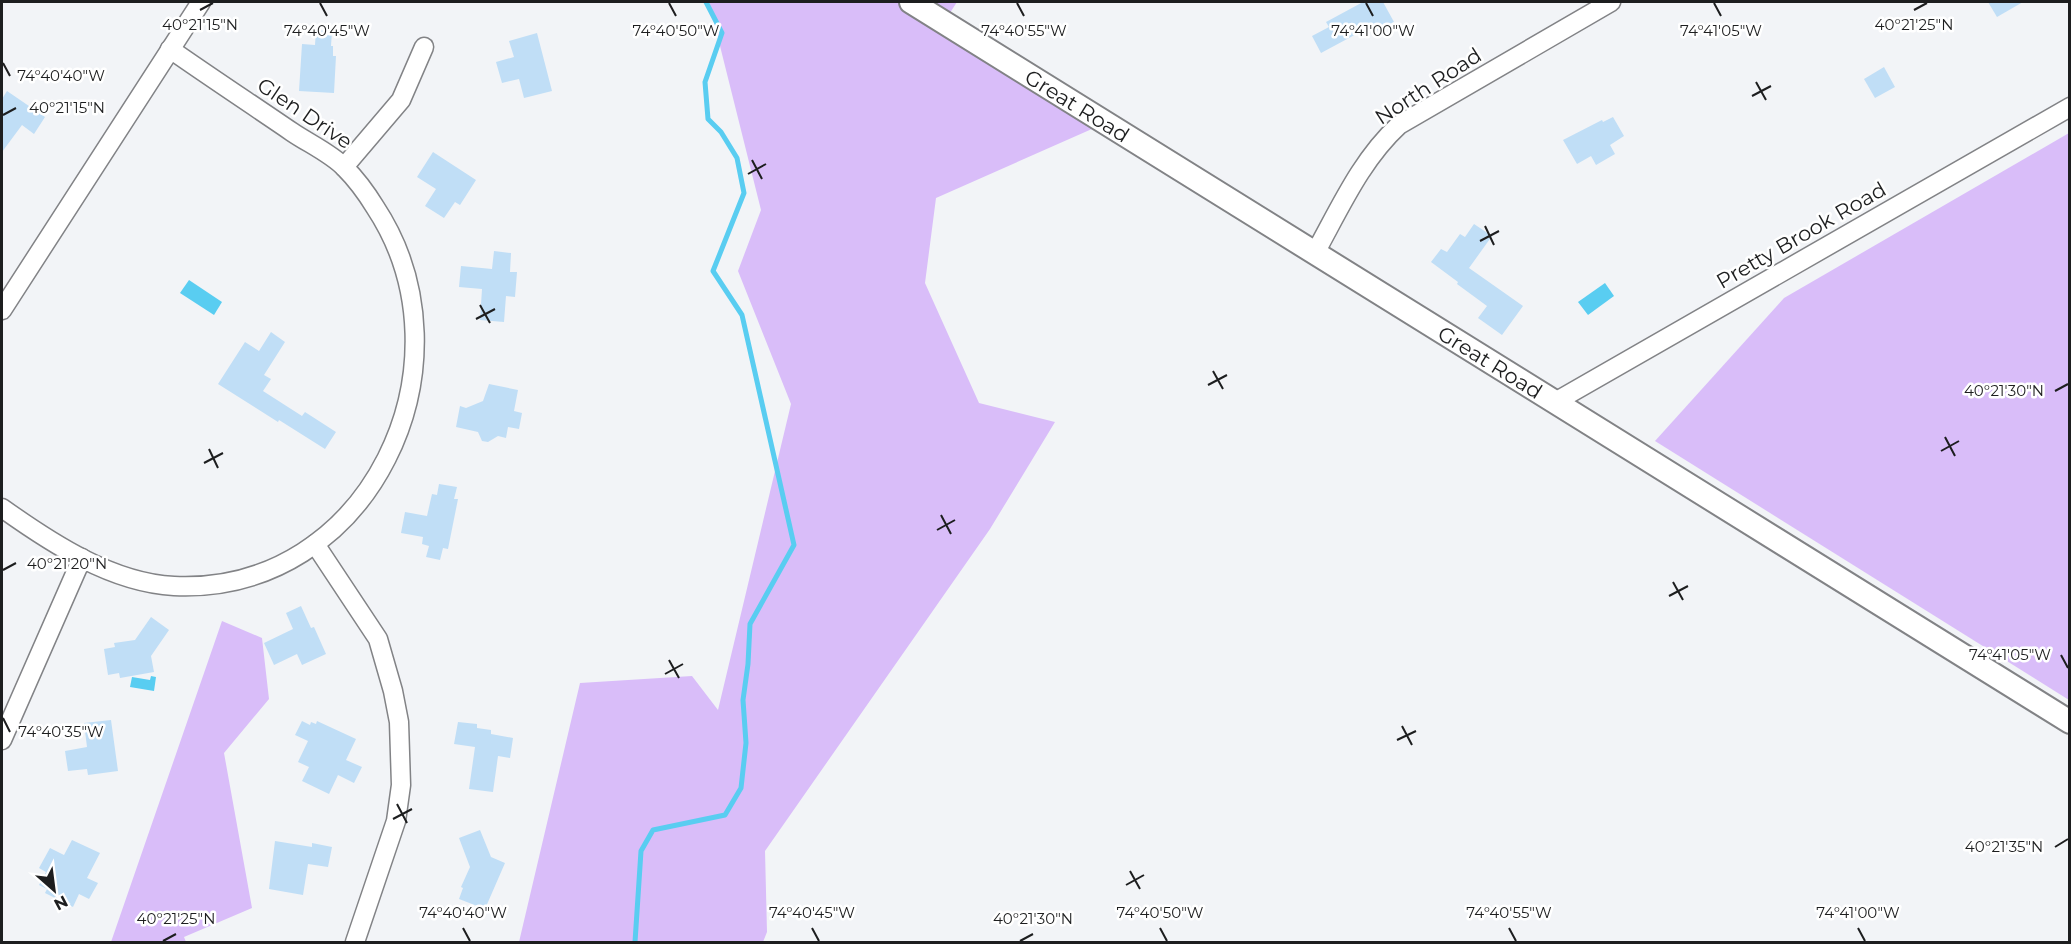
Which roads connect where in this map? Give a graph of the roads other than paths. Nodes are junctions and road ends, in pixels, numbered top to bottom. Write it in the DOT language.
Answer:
graph roads {
  1 [pos="201,2"];
  2 [pos="911,2"];
  3 [pos="1611,2"];
  4 [pos="424,47"];
  5 [pos="170,49"];
  6 [pos="2070,106"];
  7 [pos="344,167"];
  8 [pos="1315,253"];
  9 [pos="2,310"];
  10 [pos="1556,402"];
  11 [pos="2,508"];
  12 [pos="315,544"];
  13 [pos="82,558"];
  14 [pos="2070,722"];
  15 [pos="2,740"];
  16 [pos="355,942"];
  1 -- 5 [label="street"];
  2 -- 8 [label="street, Great Road"];
  3 -- 8 [label="street, North Road"];
  4 -- 7 [label="street"];
  5 -- 7 [label="street, Glen Drive"];
  5 -- 9 [label="street"];
  6 -- 10 [label="street, Pretty Brook Road"];
  7 -- 12 [label="street, Glen Drive"];
  8 -- 10 [label="street, Great Road"];
  10 -- 14 [label="street, Great Road"];
  11 -- 13 [label="street, Glen Drive"];
  12 -- 13 [label="street, Glen Drive"];
  12 -- 16 [label="street"];
  13 -- 15 [label="street"];
}
